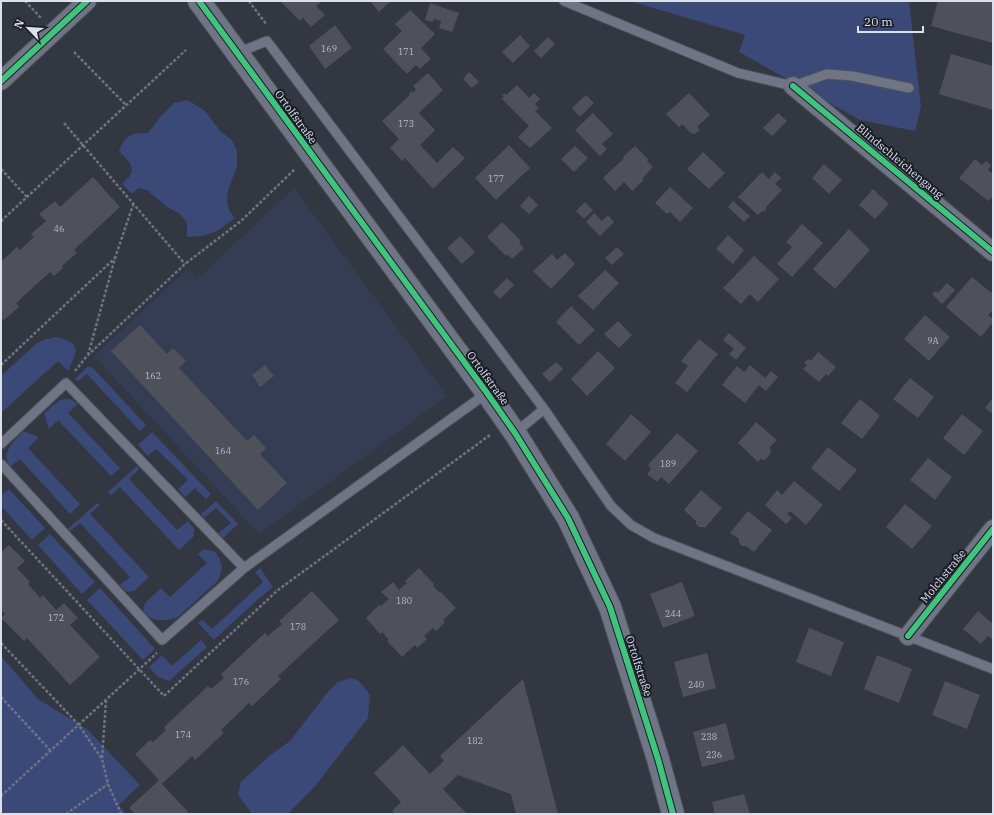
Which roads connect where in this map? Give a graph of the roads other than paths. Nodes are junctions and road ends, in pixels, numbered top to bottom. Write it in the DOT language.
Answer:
graph roads {
  1 [pos="87,1"];
  2 [pos="199,1"];
  3 [pos="564,1"];
  4 [pos="237,53"];
  5 [pos="1,81"];
  6 [pos="793,86"];
  7 [pos="909,88"];
  8 [pos="993,252"];
  9 [pos="487,393"];
  10 [pos="544,409"];
  11 [pos="515,433"];
  12 [pos="1,444"];
  13 [pos="1,464"];
  14 [pos="993,529"];
  15 [pos="244,568"];
  16 [pos="908,636"];
  17 [pos="993,669"];
  18 [pos="673,814"];
  1 -- 5 [label="street"];
  2 -- 4 [label="street, Ortolfstraße"];
  3 -- 6 [label="lane, Blindschleichengang"];
  4 -- 9 [label="street, Ortolfstraße"];
  4 -- 10 [label="lane"];
  6 -- 7 [label="lane"];
  6 -- 8 [label="street, Blindschleichengang"];
  9 -- 11 [label="street, Ortolfstraße"];
  9 -- 15 [label="lane"];
  10 -- 11 [label="lane"];
  10 -- 16 [label="lane"];
  11 -- 18 [label="street, Ortolfstraße"];
  12 -- 15 [label="lane"];
  13 -- 15 [label="lane"];
  14 -- 16 [label="street, Molchstraße"];
  16 -- 17 [label="lane"];
}
